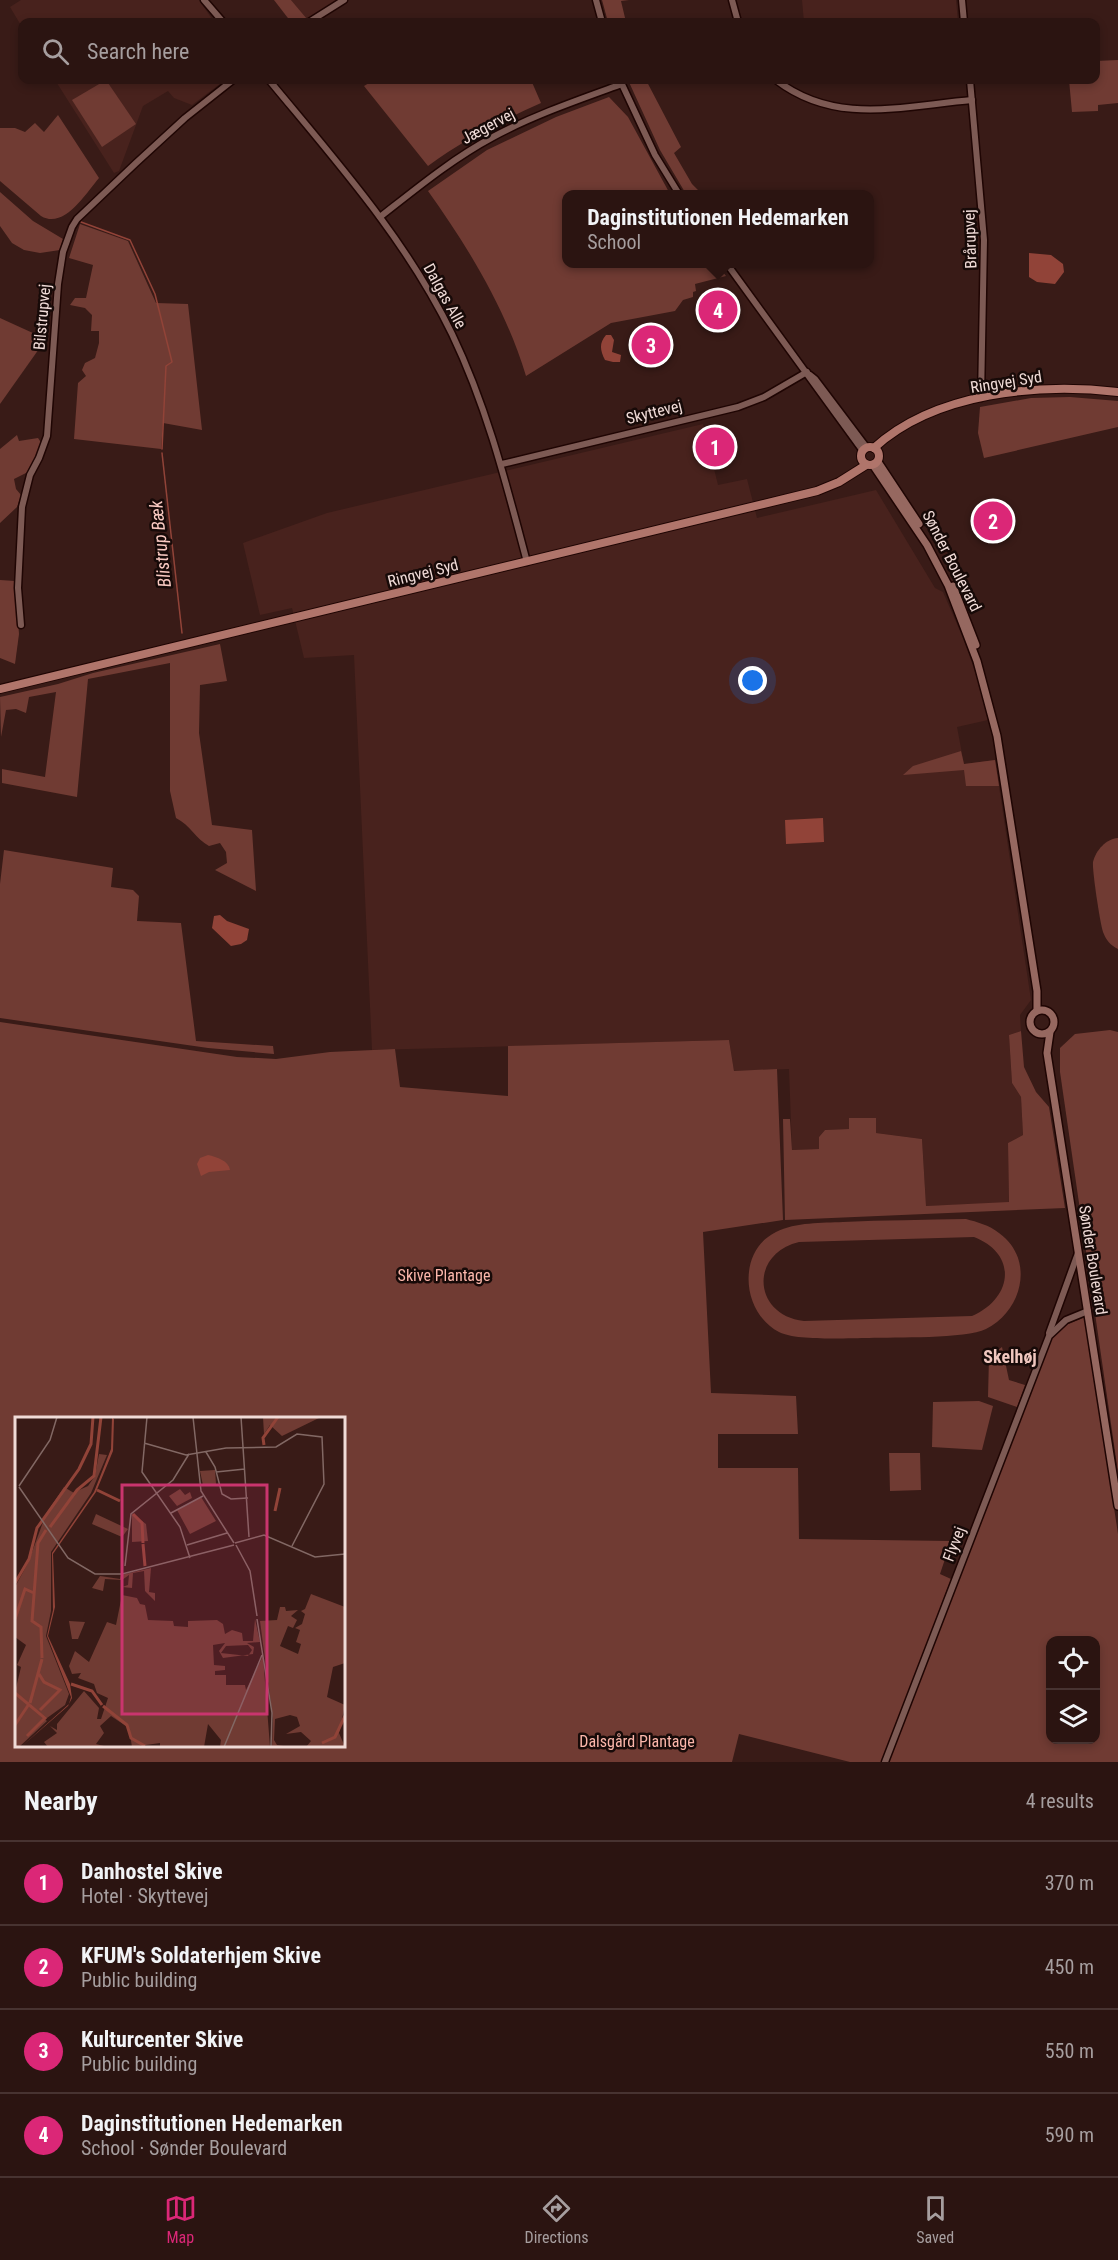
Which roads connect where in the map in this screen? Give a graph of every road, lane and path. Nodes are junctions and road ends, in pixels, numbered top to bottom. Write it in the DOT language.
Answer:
graph roads {
  1 [pos="204,0"];
  2 [pos="344,0"];
  3 [pos="596,0"];
  4 [pos="732,0"];
  5 [pos="962,0"];
  6 [pos="220,18"];
  7 [pos="315,18"];
  8 [pos="601,18"];
  9 [pos="737,18"];
  10 [pos="964,18"];
  11 [pos="228,84"];
  12 [pos="272,84"];
  13 [pos="616,84"];
  14 [pos="622,84"];
  15 [pos="783,84"];
  16 [pos="970,84"];
  17 [pos="972,100"];
  18 [pos="676,190"];
  19 [pos="380,216"];
  20 [pos="730,268"];
  21 [pos="807,372"];
  22 [pos="1118,392"];
  23 [pos="981,398"];
  24 [pos="870,456"];
  25 [pos="502,464"];
  26 [pos="526,562"];
  27 [pos="21,625"];
  28 [pos="0,689"];
  29 [pos="1041,1010"];
  30 [pos="1050,1032"];
  31 [pos="1038,1034"];
  32 [pos="1047,1053"];
  33 [pos="1078,1252"];
  34 [pos="1088,1311"];
  35 [pos="1049,1336"];
  36 [pos="1118,1506"];
  37 [pos="885,1762"];
  1 -- 6 [label="street"];
  2 -- 7 [label="street"];
  3 -- 8 [label="street"];
  4 -- 9 [label="street"];
  5 -- 10 [label="street"];
  11 -- 27 [label="street, Bilstrupvej"];
  12 -- 19 [label="street, Dalgas Alle"];
  13 -- 19 [label="street, Jægervej"];
  14 -- 18 [label="street"];
  15 -- 17 [label="street"];
  16 -- 17 [label="street, Brårupvej"];
  17 -- 23 [label="street, Brårupvej"];
  19 -- 25 [label="street, Dalgas Alle"];
  20 -- 21 [label="street, Sønder Boulevard"];
  21 -- 24 [label="street, Sønder Boulevard"];
  21 -- 25 [label="street, Skyttevej"];
  22 -- 23 [label="main road, Ringvej Syd"];
  23 -- 24 [label="main road, Ringvej Syd"];
  24 -- 26 [label="main road, Ringvej Syd"];
  24 -- 29 [label="main road, Sønder Boulevard"];
  25 -- 26 [label="street, Dalgas Alle"];
  26 -- 28 [label="main road, Ringvej Syd"];
  29 -- 30 [label="main road"];
  29 -- 31 [label="main road"];
  30 -- 31 [label="main road"];
  30 -- 32 [label="main road, Sønder Boulevard"];
  31 -- 32 [label="main road, Sønder Boulevard"];
  32 -- 33 [label="main road, Sønder Boulevard"];
  33 -- 34 [label="main road, Sønder Boulevard"];
  33 -- 35 [label="street, Flyvej"];
  34 -- 35 [label="street"];
  34 -- 36 [label="main road, Sønder Boulevard"];
  35 -- 37 [label="street, Flyvej"];
}
